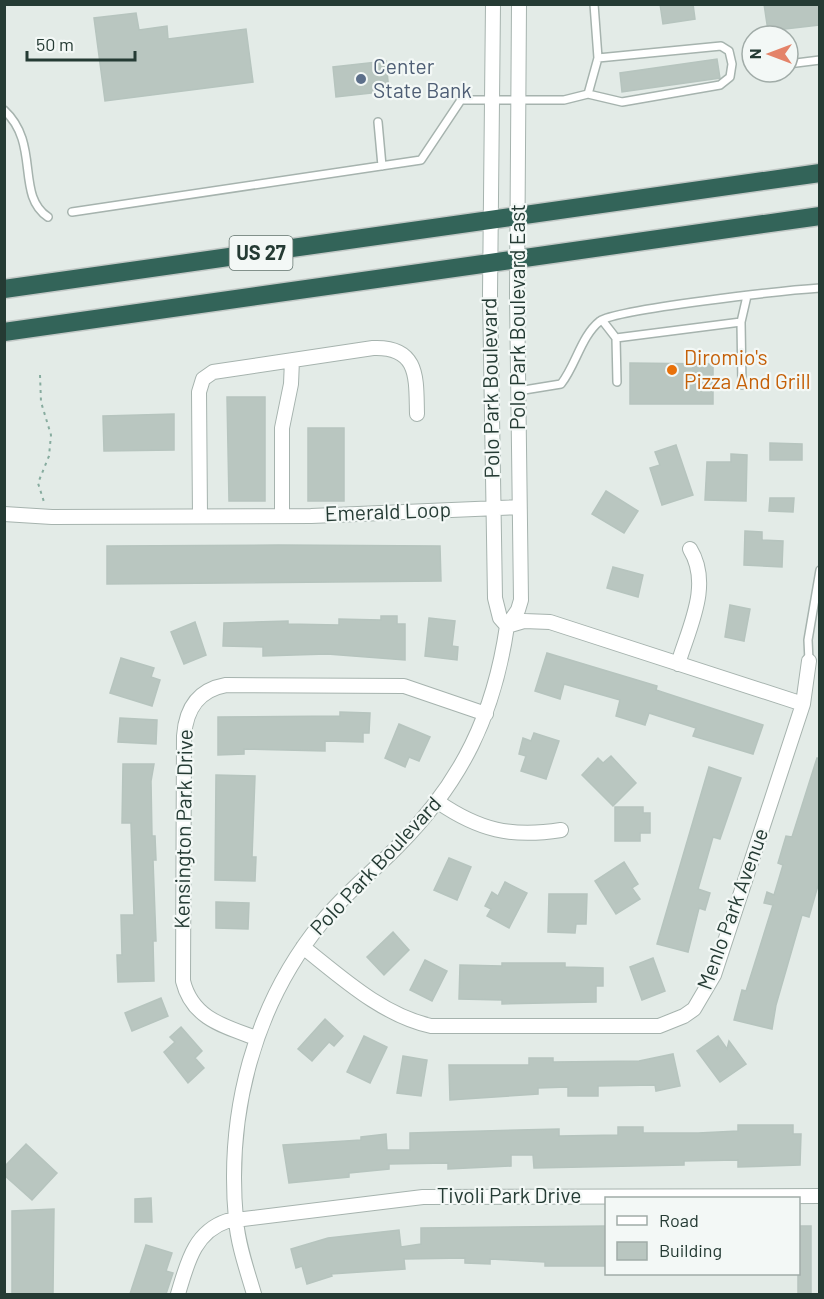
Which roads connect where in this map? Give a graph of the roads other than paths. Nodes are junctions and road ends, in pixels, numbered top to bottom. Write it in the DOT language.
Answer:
graph roads {
  1 [pos="493,4"];
  2 [pos="519,4"];
  3 [pos="594,4"];
  4 [pos="598,58"];
  5 [pos="819,60"];
  6 [pos="800,62"];
  7 [pos="588,94"];
  8 [pos="492,99"];
  9 [pos="518,99"];
  10 [pos="4,110"];
  11 [pos="378,122"];
  12 [pos="382,166"];
  13 [pos="819,173"];
  14 [pos="72,212"];
  15 [pos="517,216"];
  16 [pos="819,216"];
  17 [pos="48,217"];
  18 [pos="491,220"];
  19 [pos="517,259"];
  20 [pos="490,263"];
  21 [pos="819,288"];
  22 [pos="4,289"];
  23 [pos="747,296"];
  24 [pos="602,320"];
  25 [pos="741,322"];
  26 [pos="4,332"];
  27 [pos="616,338"];
  28 [pos="292,360"];
  29 [pos="617,382"];
  30 [pos="742,385"];
  31 [pos="518,391"];
  32 [pos="492,392"];
  33 [pos="417,414"];
  34 [pos="519,507"];
  35 [pos="493,508"];
  36 [pos="4,514"];
  37 [pos="200,516"];
  38 [pos="282,516"];
  39 [pos="690,549"];
  40 [pos="819,570"];
  41 [pos="521,600"];
  42 [pos="542,621"];
  43 [pos="507,626"];
  44 [pos="809,661"];
  45 [pos="678,664"];
  46 [pos="803,704"];
  47 [pos="486,714"];
  48 [pos="438,802"];
  49 [pos="561,830"];
  50 [pos="303,947"];
  51 [pos="256,1038"];
  52 [pos="819,1196"];
  53 [pos="236,1220"];
  54 [pos="178,1294"];
  55 [pos="254,1294"];
  1 -- 8 [label="street, Polo Park Boulevard East"];
  2 -- 9 [label="street, Polo Park Boulevard East"];
  3 -- 4 [label="lane"];
  4 -- 7 [label="lane"];
  4 -- 7 [label="lane"];
  5 -- 6 [label="lane"];
  7 -- 9 [label="lane"];
  8 -- 9 [label="lane"];
  8 -- 12 [label="lane"];
  8 -- 18 [label="street, Polo Park Boulevard East"];
  9 -- 15 [label="street, Polo Park Boulevard East"];
  10 -- 17 [label="lane"];
  11 -- 12 [label="lane"];
  12 -- 14 [label="lane"];
  13 -- 15 [label="highway, US 27"];
  15 -- 18 [label="highway, US 27"];
  15 -- 19 [label="street, Polo Park Boulevard East"];
  16 -- 19 [label="highway, US 27"];
  18 -- 20 [label="street, Polo Park Boulevard"];
  18 -- 22 [label="highway, US 27"];
  19 -- 20 [label="highway, US 27"];
  19 -- 31 [label="street, Polo Park Boulevard East"];
  20 -- 26 [label="highway, US 27"];
  20 -- 32 [label="street, Polo Park Boulevard"];
  21 -- 23 [label="lane"];
  23 -- 24 [label="lane"];
  23 -- 25 [label="lane"];
  24 -- 27 [label="lane"];
  24 -- 31 [label="lane"];
  25 -- 27 [label="lane"];
  25 -- 30 [label="lane"];
  27 -- 29 [label="lane"];
  28 -- 33 [label="street"];
  28 -- 37 [label="street"];
  28 -- 38 [label="street"];
  31 -- 32 [label="street"];
  31 -- 34 [label="street, Polo Park Boulevard East"];
  32 -- 35 [label="street, Polo Park Boulevard"];
  34 -- 35 [label="street, Emerald Loop"];
  34 -- 41 [label="street, Polo Park Boulevard East"];
  35 -- 38 [label="street, Emerald Loop"];
  35 -- 43 [label="street, Polo Park Boulevard"];
  36 -- 37 [label="street, Emerald Loop"];
  37 -- 38 [label="street, Emerald Loop"];
  39 -- 45 [label="street"];
  40 -- 44 [label="lane"];
  41 -- 42 [label="street"];
  41 -- 43 [label="street, Polo Park Boulevard East"];
  42 -- 43 [label="street"];
  42 -- 45 [label="street"];
  43 -- 47 [label="street, Polo Park Boulevard"];
  44 -- 46 [label="street, Menlo Park Avenue"];
  45 -- 46 [label="street"];
  46 -- 50 [label="street, Menlo Park Avenue"];
  47 -- 48 [label="street, Polo Park Boulevard"];
  47 -- 51 [label="street, Kensington Park Drive"];
  48 -- 49 [label="street"];
  48 -- 50 [label="street, Polo Park Boulevard"];
  50 -- 51 [label="street, Polo Park Boulevard"];
  51 -- 53 [label="street, Polo Park Boulevard"];
  52 -- 53 [label="street, Tivoli Park Drive"];
  53 -- 54 [label="street, Tivoli Park Drive"];
  53 -- 55 [label="street, Polo Park Boulevard"];
}
